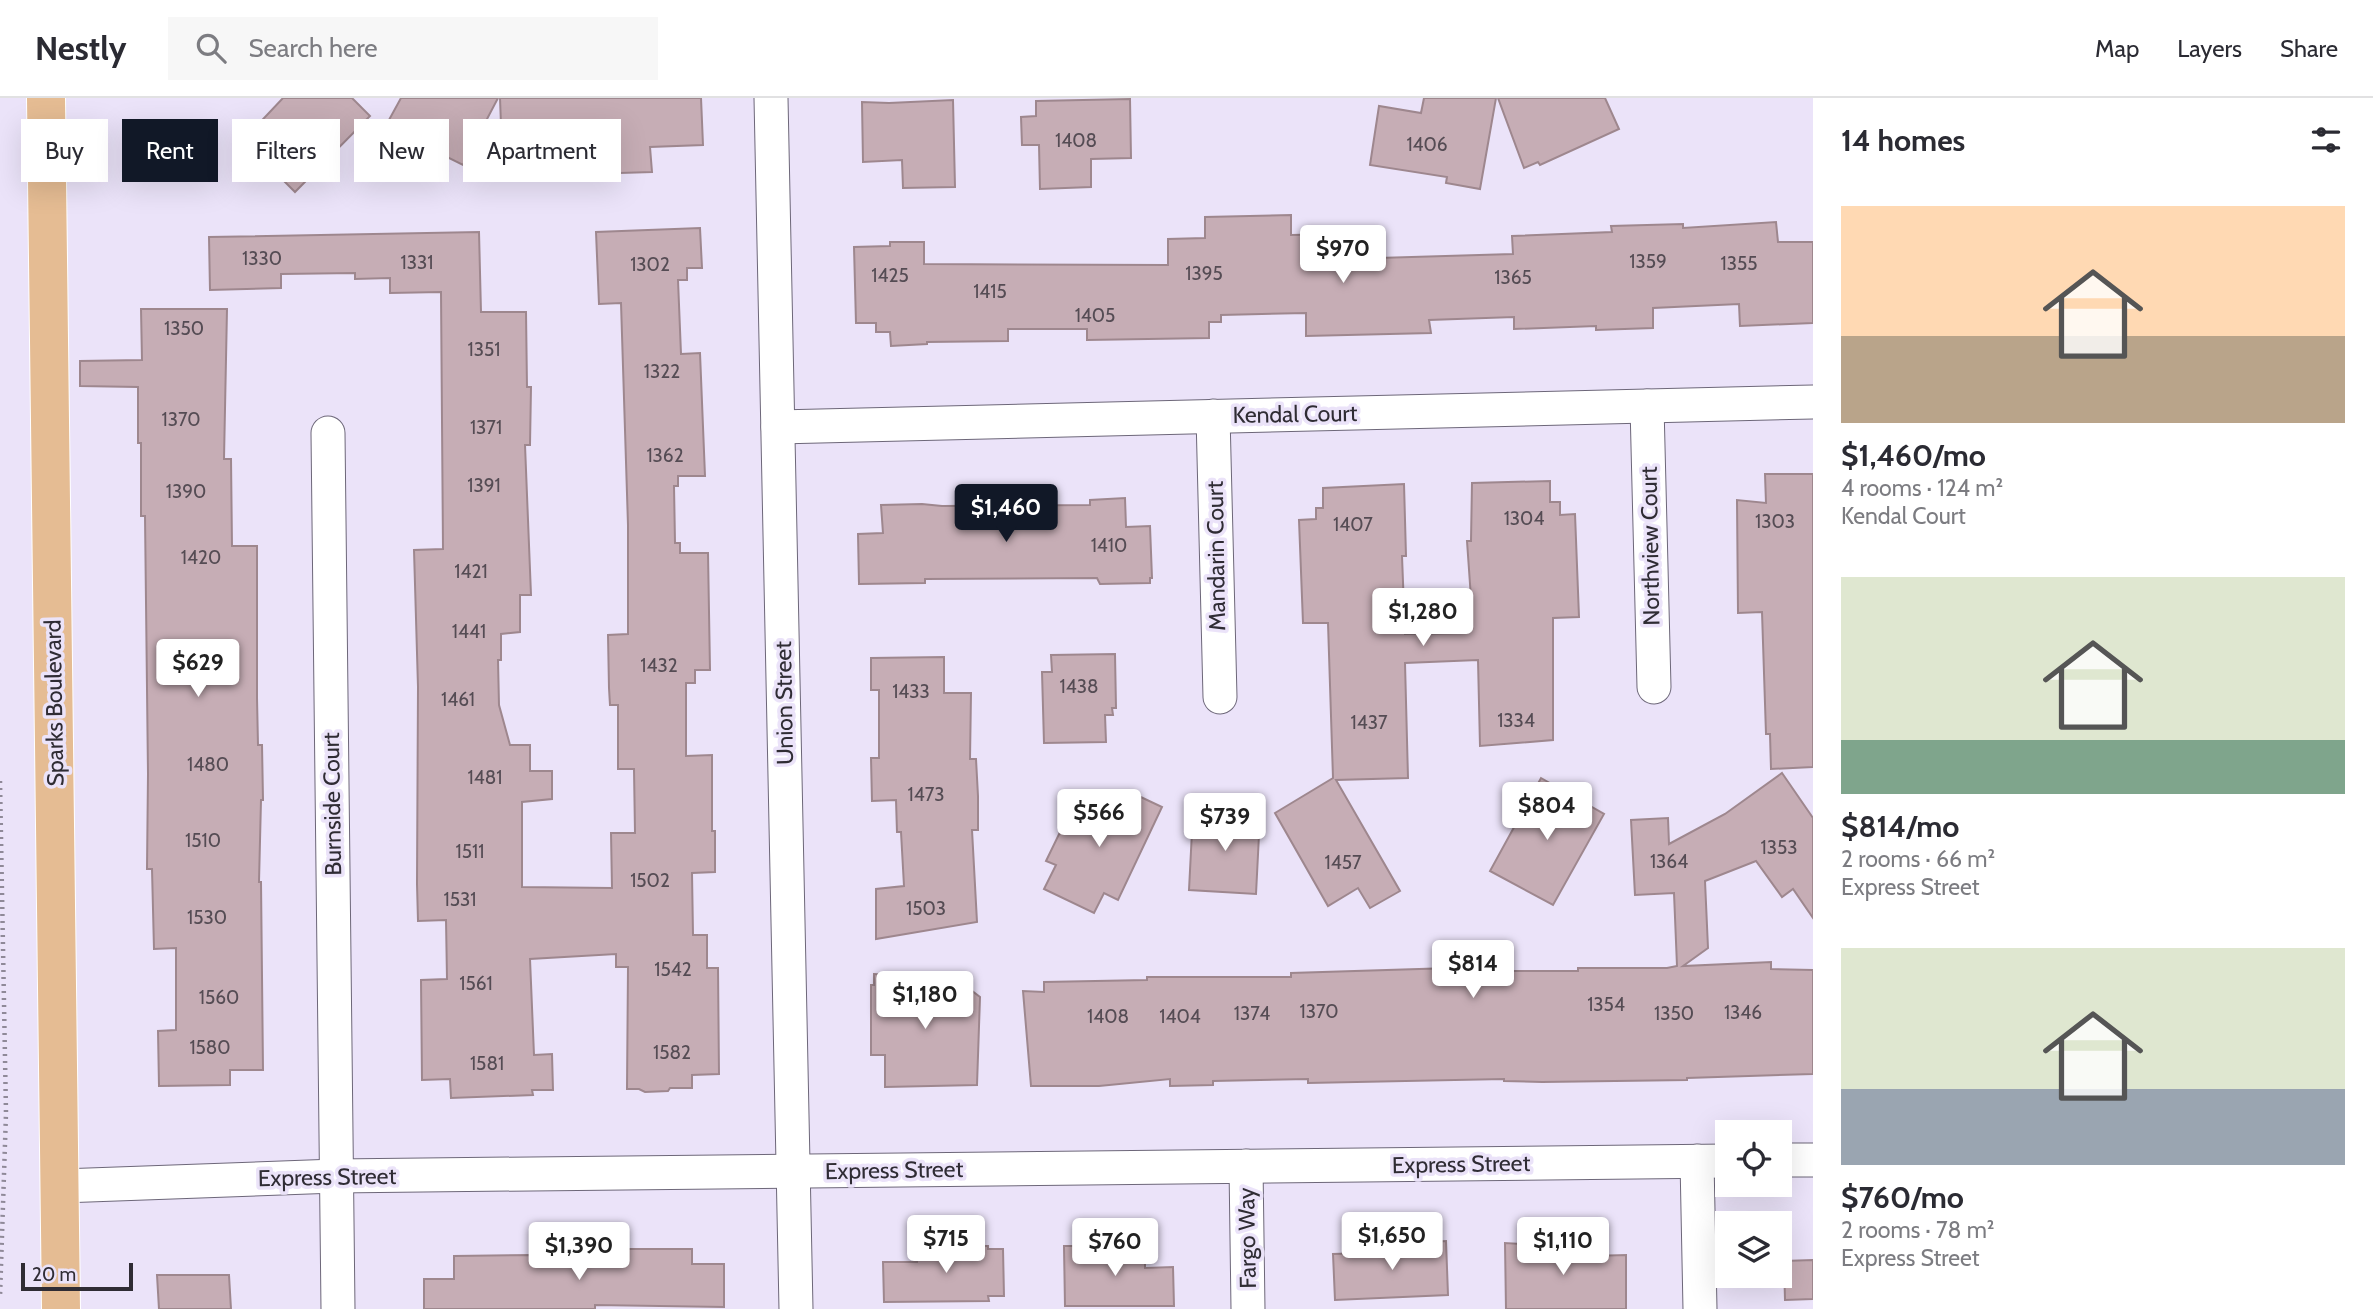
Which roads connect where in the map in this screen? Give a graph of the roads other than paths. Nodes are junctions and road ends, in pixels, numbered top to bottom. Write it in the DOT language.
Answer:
graph roads {
  1 [pos="46,98"];
  2 [pos="771,98"];
  3 [pos="1813,402"];
  4 [pos="1647,406"];
  5 [pos="1213,416"];
  6 [pos="778,426"];
  7 [pos="328,433"];
  8 [pos="1654,687"];
  9 [pos="1220,697"];
  10 [pos="1792,1160"];
  11 [pos="1813,1160"];
  12 [pos="1712,1161"];
  13 [pos="1246,1166"];
  14 [pos="795,1171"];
  15 [pos="336,1176"];
  16 [pos="61,1186"];
  17 [pos="61,1309"];
  18 [pos="338,1309"];
  19 [pos="796,1309"];
  20 [pos="1248,1309"];
  21 [pos="1700,1309"];
  1 -- 16 [label="main road, Sparks Boulevard"];
  2 -- 6 [label="street, Union Street"];
  3 -- 4 [label="street, Kendal Court"];
  4 -- 5 [label="street, Kendal Court"];
  4 -- 8 [label="street, Northview Court"];
  5 -- 6 [label="street, Kendal Court"];
  5 -- 9 [label="street, Mandarin Court"];
  6 -- 14 [label="street, Union Street"];
  7 -- 15 [label="street, Burnside Court"];
  10 -- 11 [label="street"];
  12 -- 13 [label="street, Express Street"];
  12 -- 21 [label="street"];
  13 -- 14 [label="street, Express Street"];
  13 -- 20 [label="street, Fargo Way"];
  14 -- 15 [label="street, Express Street"];
  14 -- 19 [label="street, Union Street"];
  15 -- 16 [label="street, Express Street"];
  15 -- 18 [label="street, Burnside Court"];
  16 -- 17 [label="main road, Sparks Boulevard"];
}
